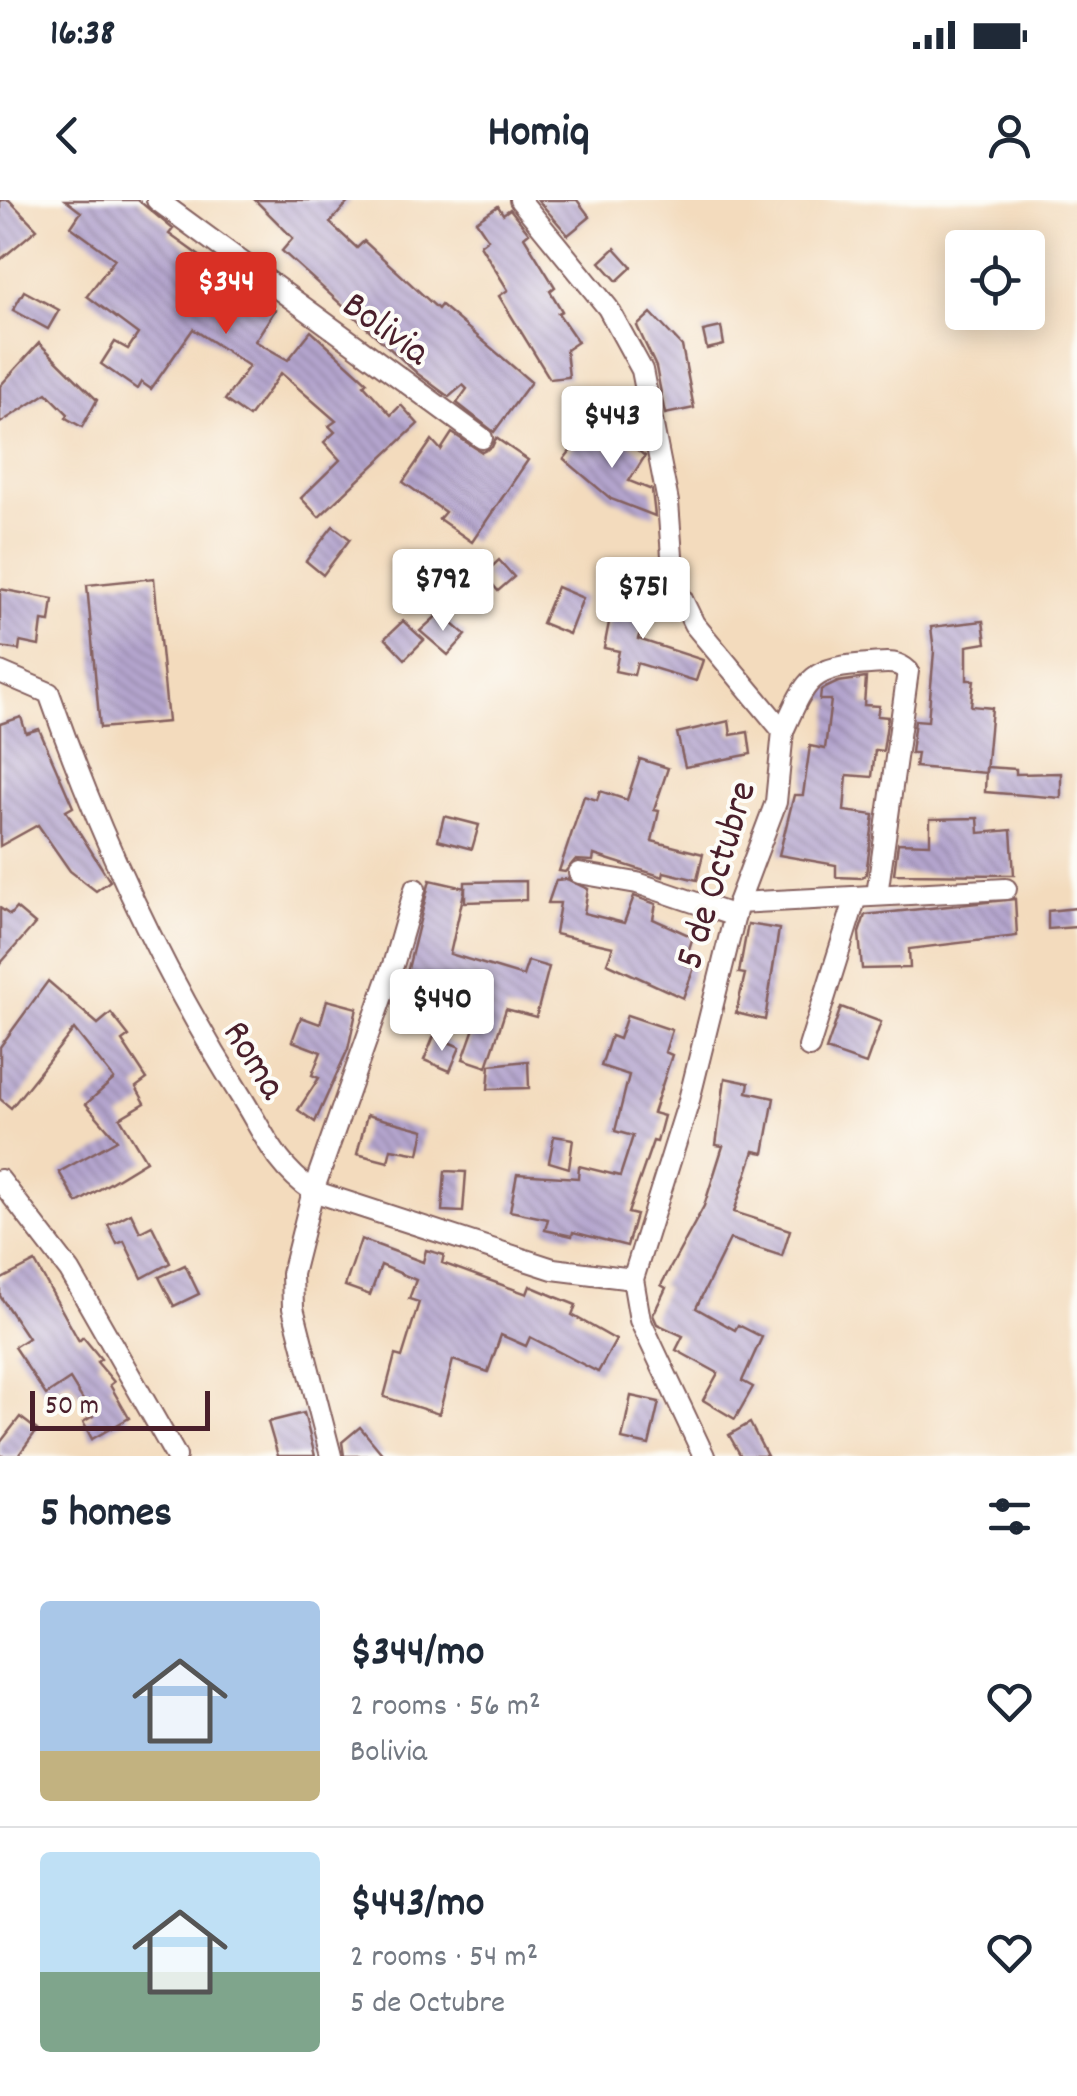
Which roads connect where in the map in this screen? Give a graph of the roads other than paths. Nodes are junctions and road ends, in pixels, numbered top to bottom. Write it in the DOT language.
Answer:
graph roads {
  1 [pos="157,200"];
  2 [pos="520,200"];
  3 [pos="482,438"];
  4 [pos="0,672"];
  5 [pos="783,731"];
  6 [pos="579,873"];
  7 [pos="415,889"];
  8 [pos="1006,889"];
  9 [pos="867,896"];
  10 [pos="737,909"];
  11 [pos="809,1047"];
  12 [pos="0,1180"];
  13 [pos="313,1191"];
  14 [pos="633,1279"];
  15 [pos="176,1456"];
  16 [pos="331,1456"];
  17 [pos="704,1456"];
  1 -- 3 [label="street, Bolivia"];
  2 -- 5 [label="street, 5 de Octubre"];
  4 -- 13 [label="street, Roma"];
  5 -- 9 [label="street"];
  5 -- 10 [label="street, 5 de Octubre"];
  6 -- 10 [label="street"];
  7 -- 13 [label="street"];
  8 -- 9 [label="street"];
  9 -- 10 [label="street"];
  9 -- 11 [label="street"];
  10 -- 14 [label="street, 5 de Octubre"];
  12 -- 15 [label="street"];
  13 -- 14 [label="street, Roma"];
  13 -- 16 [label="street"];
  14 -- 17 [label="street"];
}
